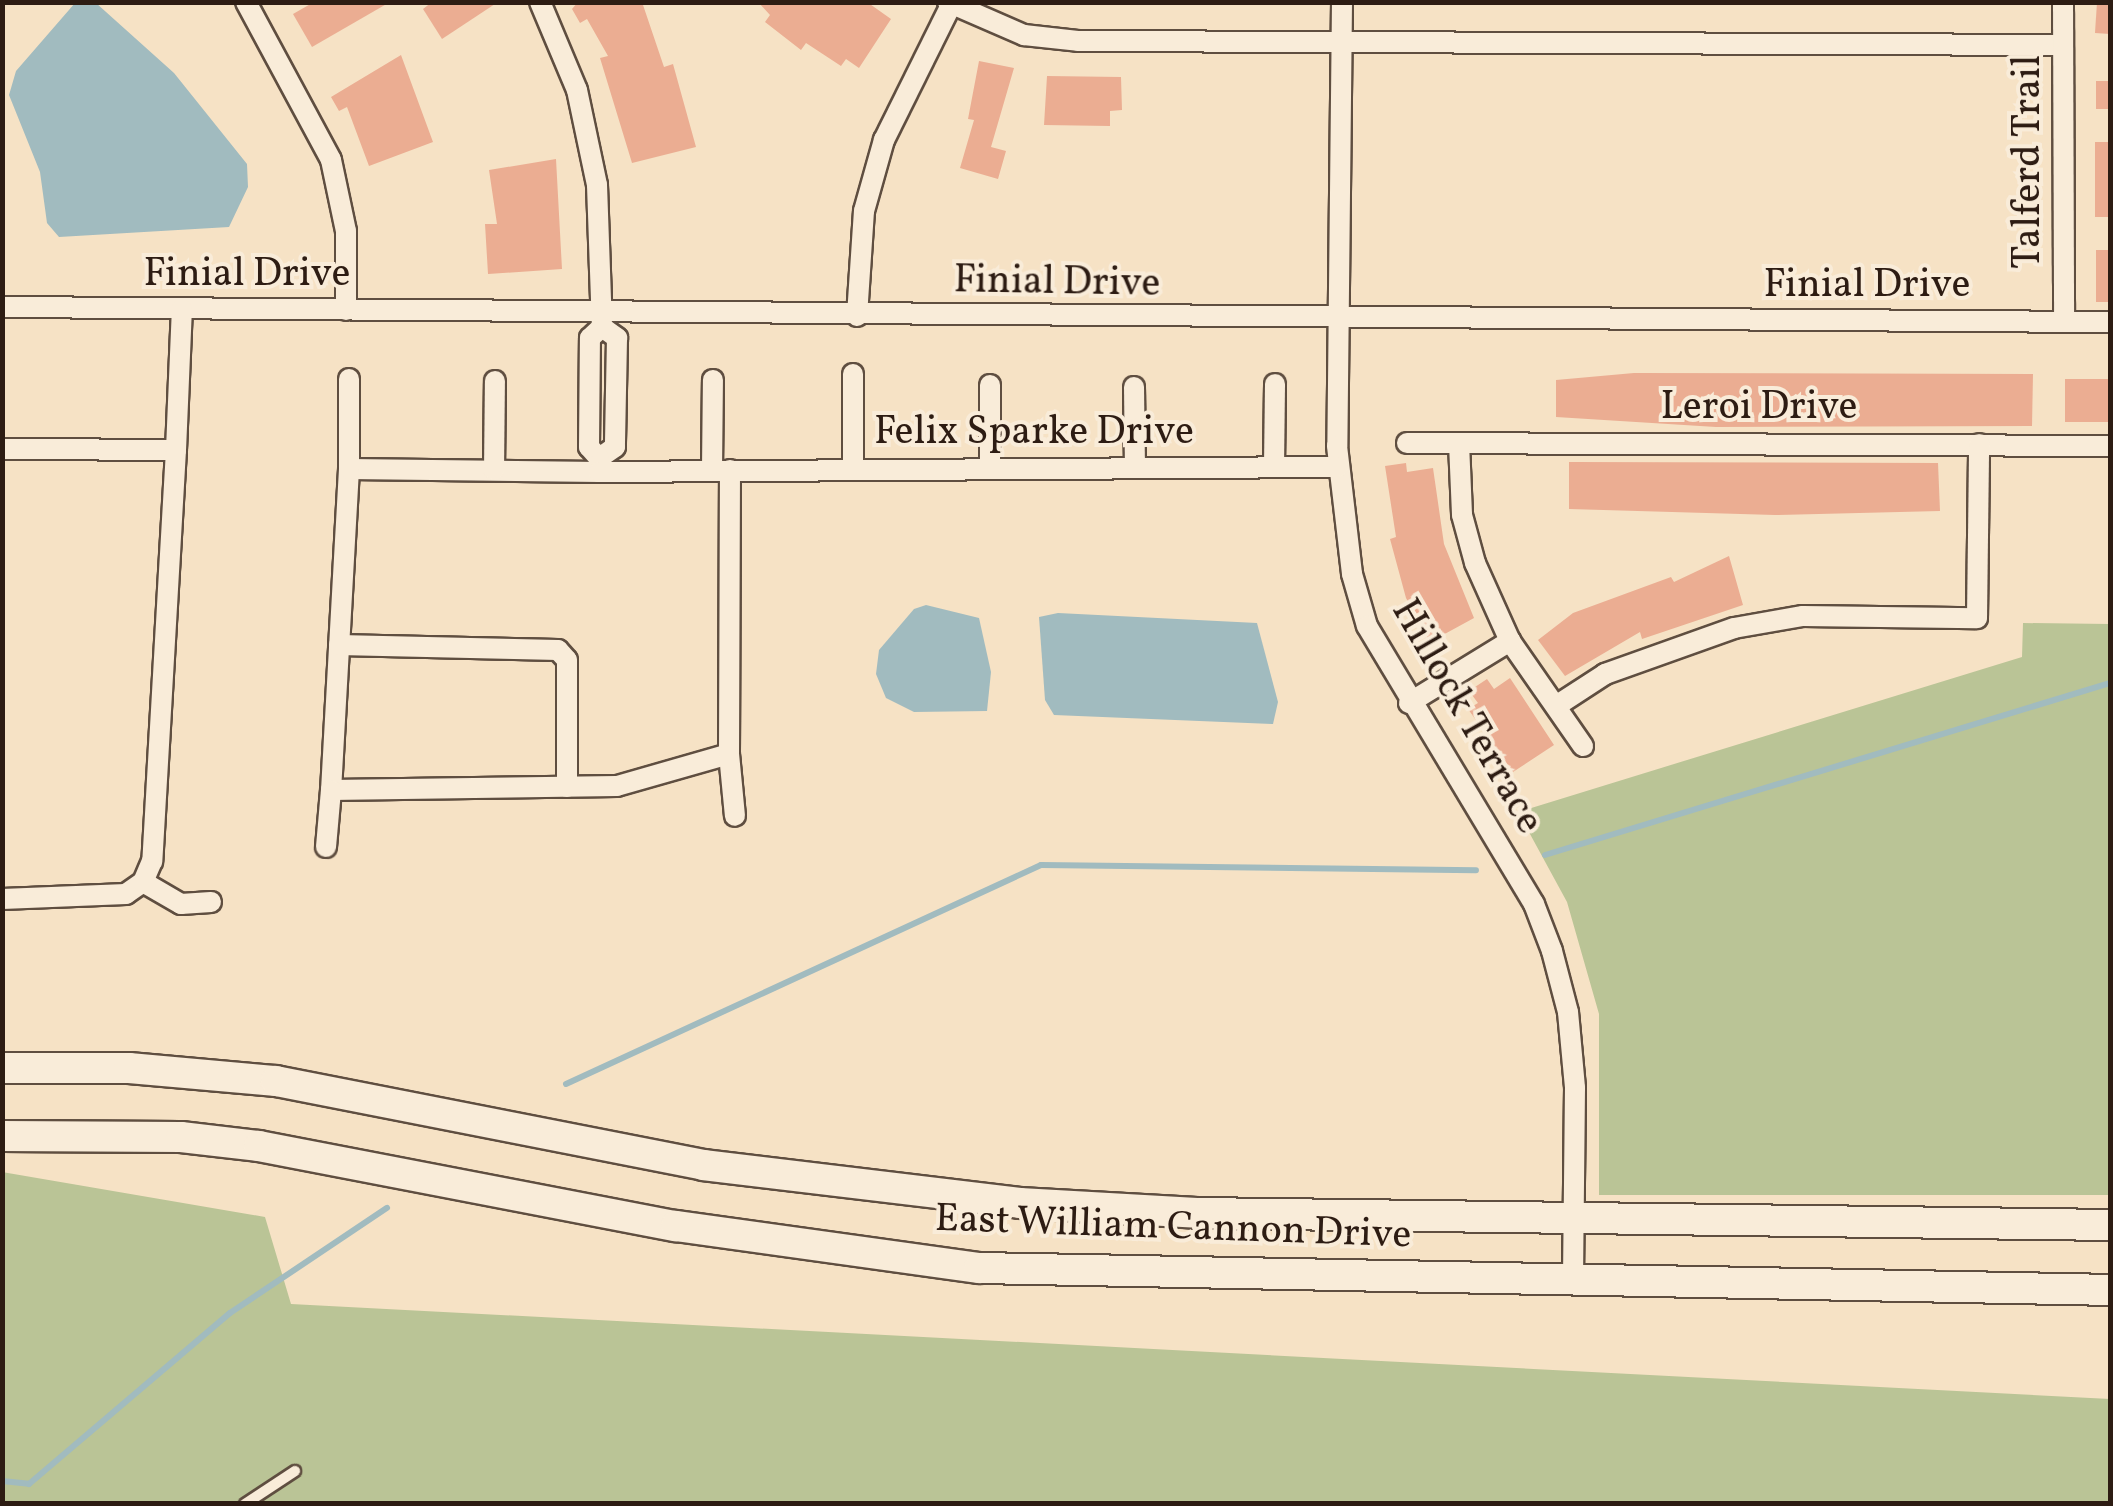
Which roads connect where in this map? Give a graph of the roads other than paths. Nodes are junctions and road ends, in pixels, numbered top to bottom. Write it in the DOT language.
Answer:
graph roads {
  1 [pos="246,2"];
  2 [pos="540,2"];
  3 [pos="1342,2"];
  4 [pos="2063,2"];
  5 [pos="949,4"];
  6 [pos="1342,42"];
  7 [pos="2064,45"];
  8 [pos="2,308"];
  9 [pos="182,309"];
  10 [pos="346,310"];
  11 [pos="857,316"];
  12 [pos="602,319"];
  13 [pos="1341,321"];
  14 [pos="2064,322"];
  15 [pos="2110,322"];
  16 [pos="853,374"];
  17 [pos="349,380"];
  18 [pos="496,380"];
  19 [pos="713,380"];
  20 [pos="1275,384"];
  21 [pos="990,385"];
  22 [pos="1134,387"];
  23 [pos="1407,442"];
  24 [pos="1459,442"];
  25 [pos="1979,444"];
  26 [pos="2110,446"];
  27 [pos="2,449"];
  28 [pos="176,450"];
  29 [pos="599,465"];
  30 [pos="990,467"];
  31 [pos="1135,467"];
  32 [pos="1274,467"];
  33 [pos="1338,467"];
  34 [pos="349,468"];
  35 [pos="852,468"];
  36 [pos="494,470"];
  37 [pos="721,470"];
  38 [pos="1510,641"];
  39 [pos="339,645"];
  40 [pos="1409,703"];
  41 [pos="1556,706"];
  42 [pos="1583,746"];
  43 [pos="729,754"];
  44 [pos="567,787"];
  45 [pos="331,790"];
  46 [pos="735,816"];
  47 [pos="326,847"];
  48 [pos="143,882"];
  49 [pos="2,899"];
  50 [pos="211,902"];
  51 [pos="2,1068"];
  52 [pos="2,1136"];
  53 [pos="1574,1215"];
  54 [pos="2110,1225"];
  55 [pos="1573,1278"];
  56 [pos="2110,1290"];
  57 [pos="295,1471"];
  58 [pos="244,1504"];
  1 -- 10 [label="street"];
  2 -- 12 [label="street"];
  3 -- 6 [label="street, Hillock Terrace"];
  4 -- 7 [label="street, Talferd Trail"];
  5 -- 6 [label="street"];
  5 -- 11 [label="street"];
  6 -- 7 [label="street"];
  6 -- 13 [label="street, Hillock Terrace"];
  7 -- 14 [label="street, Talferd Trail"];
  8 -- 9 [label="street, Finial Drive"];
  9 -- 10 [label="street, Finial Drive"];
  9 -- 28 [label="street"];
  10 -- 12 [label="street, Finial Drive"];
  11 -- 12 [label="street, Finial Drive"];
  11 -- 13 [label="street, Finial Drive"];
  12 -- 29 [label="street"];
  13 -- 14 [label="street, Finial Drive"];
  13 -- 33 [label="street, Hillock Terrace"];
  14 -- 15 [label="street, Finial Drive"];
  16 -- 35 [label="street"];
  17 -- 34 [label="street"];
  18 -- 36 [label="street"];
  19 -- 37 [label="street"];
  20 -- 32 [label="street"];
  21 -- 30 [label="street"];
  22 -- 31 [label="street"];
  23 -- 24 [label="street, Leroi Drive"];
  24 -- 25 [label="street, Leroi Drive"];
  24 -- 38 [label="street"];
  25 -- 26 [label="street, Leroi Drive"];
  25 -- 41 [label="street"];
  27 -- 28 [label="street"];
  28 -- 48 [label="street"];
  29 -- 36 [label="street, Felix Sparke Drive"];
  29 -- 37 [label="street, Felix Sparke Drive"];
  30 -- 31 [label="street, Felix Sparke Drive"];
  30 -- 35 [label="street, Felix Sparke Drive"];
  31 -- 32 [label="street, Felix Sparke Drive"];
  32 -- 33 [label="street, Felix Sparke Drive"];
  33 -- 40 [label="street, Hillock Terrace"];
  34 -- 36 [label="street, Felix Sparke Drive"];
  34 -- 39 [label="street"];
  35 -- 37 [label="street, Felix Sparke Drive"];
  37 -- 43 [label="street"];
  38 -- 40 [label="street"];
  38 -- 41 [label="street"];
  39 -- 44 [label="street"];
  39 -- 45 [label="street"];
  40 -- 53 [label="street, Hillock Terrace"];
  41 -- 42 [label="street"];
  43 -- 44 [label="street"];
  43 -- 46 [label="street"];
  44 -- 45 [label="street"];
  45 -- 47 [label="street"];
  48 -- 49 [label="street"];
  48 -- 50 [label="street"];
  51 -- 53 [label="street, East William Cannon Drive"];
  52 -- 55 [label="street, East William Cannon Drive"];
  53 -- 54 [label="street, East William Cannon Drive"];
  53 -- 55 [label="street, Hillock Terrace"];
  55 -- 56 [label="street, East William Cannon Drive"];
  57 -- 58 [label="lane"];
}
